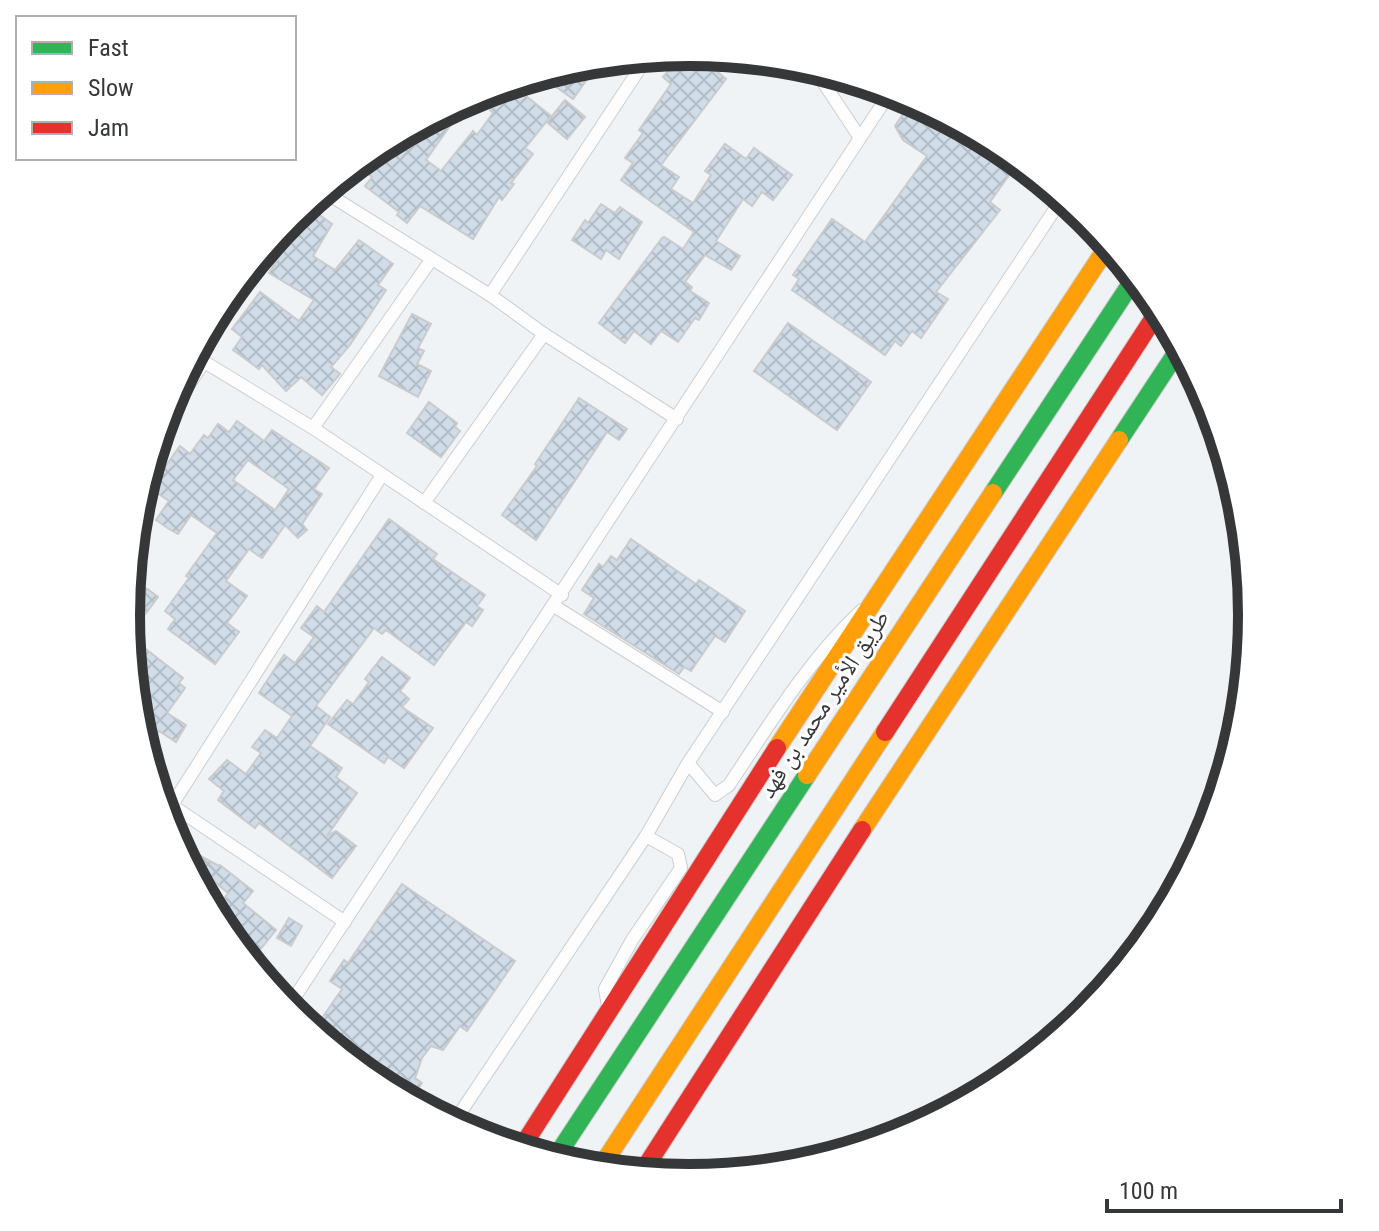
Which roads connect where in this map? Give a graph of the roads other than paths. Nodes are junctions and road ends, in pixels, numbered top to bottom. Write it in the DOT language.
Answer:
graph roads {
  1 [pos="640,69"];
  2 [pos="824,83"];
  3 [pos="884,102"];
  4 [pos="860,138"];
  5 [pos="333,197"];
  6 [pos="1057,207"];
  7 [pos="1103,253"];
  8 [pos="431,260"];
  9 [pos="1129,287"];
  10 [pos="490,295"];
  11 [pos="1152,320"];
  12 [pos="544,334"];
  13 [pos="1174,358"];
  14 [pos="203,361"];
  15 [pos="677,419"];
  16 [pos="313,428"];
  17 [pos="382,475"];
  18 [pos="424,503"];
  19 [pos="882,591"];
  20 [pos="558,601"];
  21 [pos="723,712"];
  22 [pos="688,763"];
  23 [pos="173,803"];
  24 [pos="175,807"];
  25 [pos="646,836"];
  26 [pos="345,922"];
  27 [pos="295,997"];
  28 [pos="609,1012"];
  29 [pos="459,1114"];
  30 [pos="526,1140"];
  31 [pos="561,1149"];
  32 [pos="607,1158"];
  33 [pos="648,1163"];
  1 -- 10 [label="street"];
  2 -- 4 [label="street"];
  3 -- 4 [label="street"];
  4 -- 15 [label="street"];
  5 -- 8 [label="street"];
  6 -- 21 [label="street"];
  7 -- 19 [label="main road"];
  8 -- 10 [label="street"];
  8 -- 16 [label="street"];
  9 -- 31 [label="main road, طريق الأمير محمد بن فهد"];
  10 -- 12 [label="street"];
  11 -- 32 [label="main road"];
  12 -- 15 [label="street"];
  12 -- 18 [label="street"];
  13 -- 33 [label="main road"];
  14 -- 16 [label="street"];
  15 -- 20 [label="street"];
  16 -- 17 [label="street"];
  17 -- 18 [label="street"];
  17 -- 23 [label="street"];
  18 -- 20 [label="street"];
  19 -- 22 [label="street"];
  19 -- 28 [label="main road"];
  20 -- 21 [label="street"];
  20 -- 26 [label="street"];
  21 -- 22 [label="street"];
  22 -- 25 [label="street"];
  24 -- 26 [label="street"];
  25 -- 28 [label="street"];
  25 -- 29 [label="street"];
  26 -- 27 [label="street"];
  28 -- 30 [label="main road"];
}
